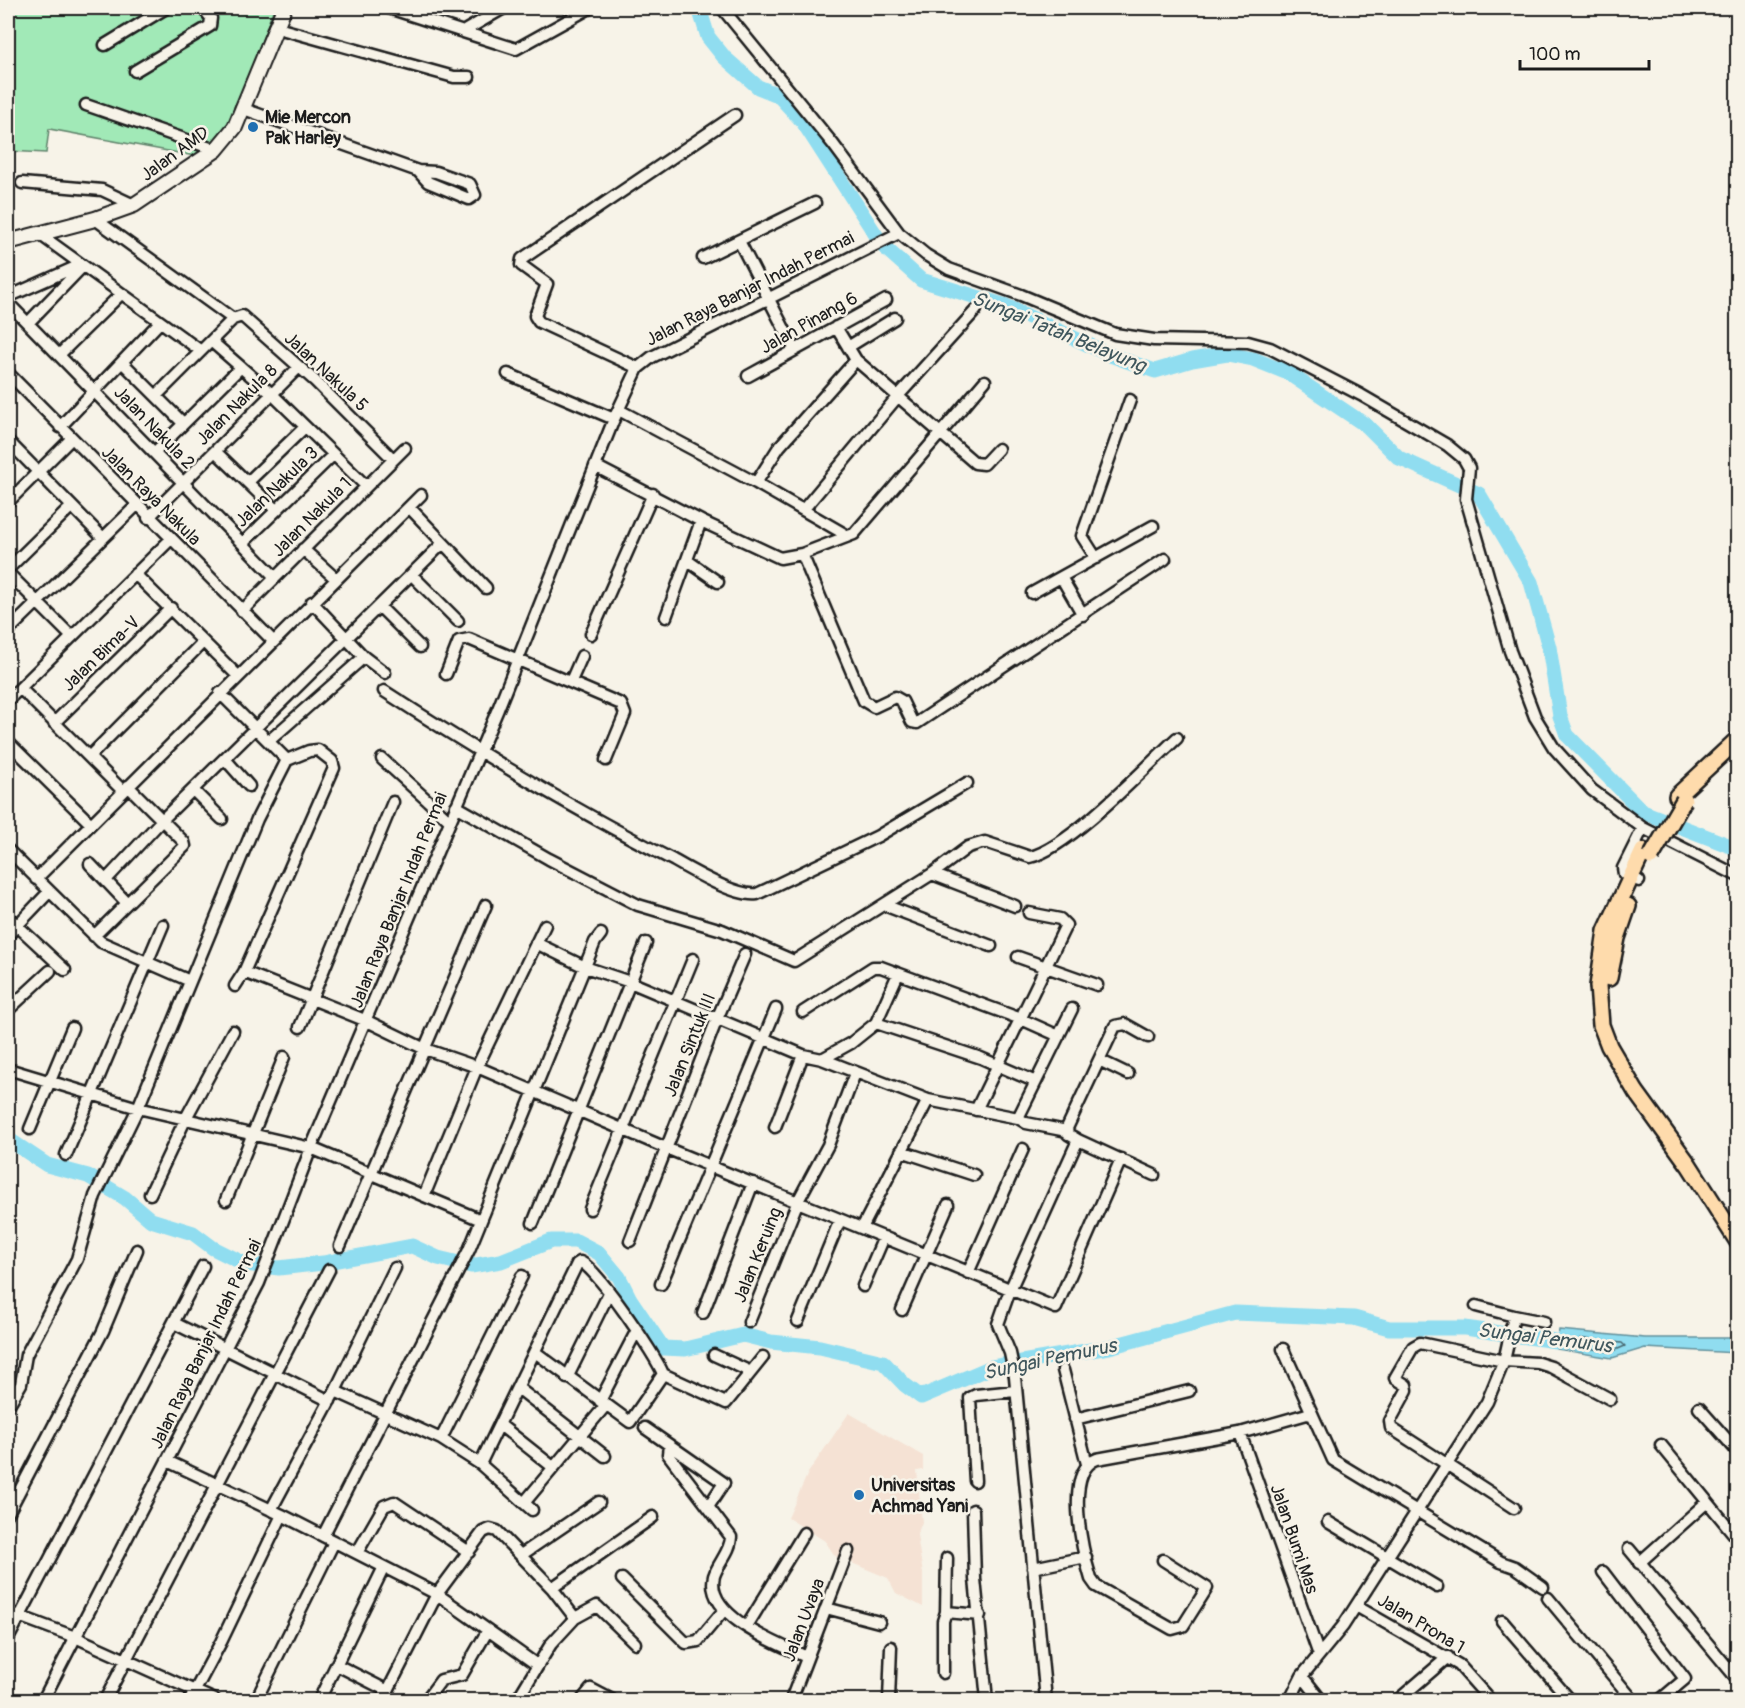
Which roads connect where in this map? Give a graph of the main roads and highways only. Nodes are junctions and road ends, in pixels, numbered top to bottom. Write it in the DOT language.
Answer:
graph roads {
  1 [pos="1737,739"];
  2 [pos="1737,751"];
  3 [pos="1681,798"];
  4 [pos="1609,947"];
  5 [pos="1737,1223"];
  6 [pos="1737,1242"];
  1 -- 3 [label="main road"];
  2 -- 3 [label="main road"];
  3 -- 4 [label="main road, bridge"];
  4 -- 5 [label="main road"];
  4 -- 6 [label="main road"];
}
